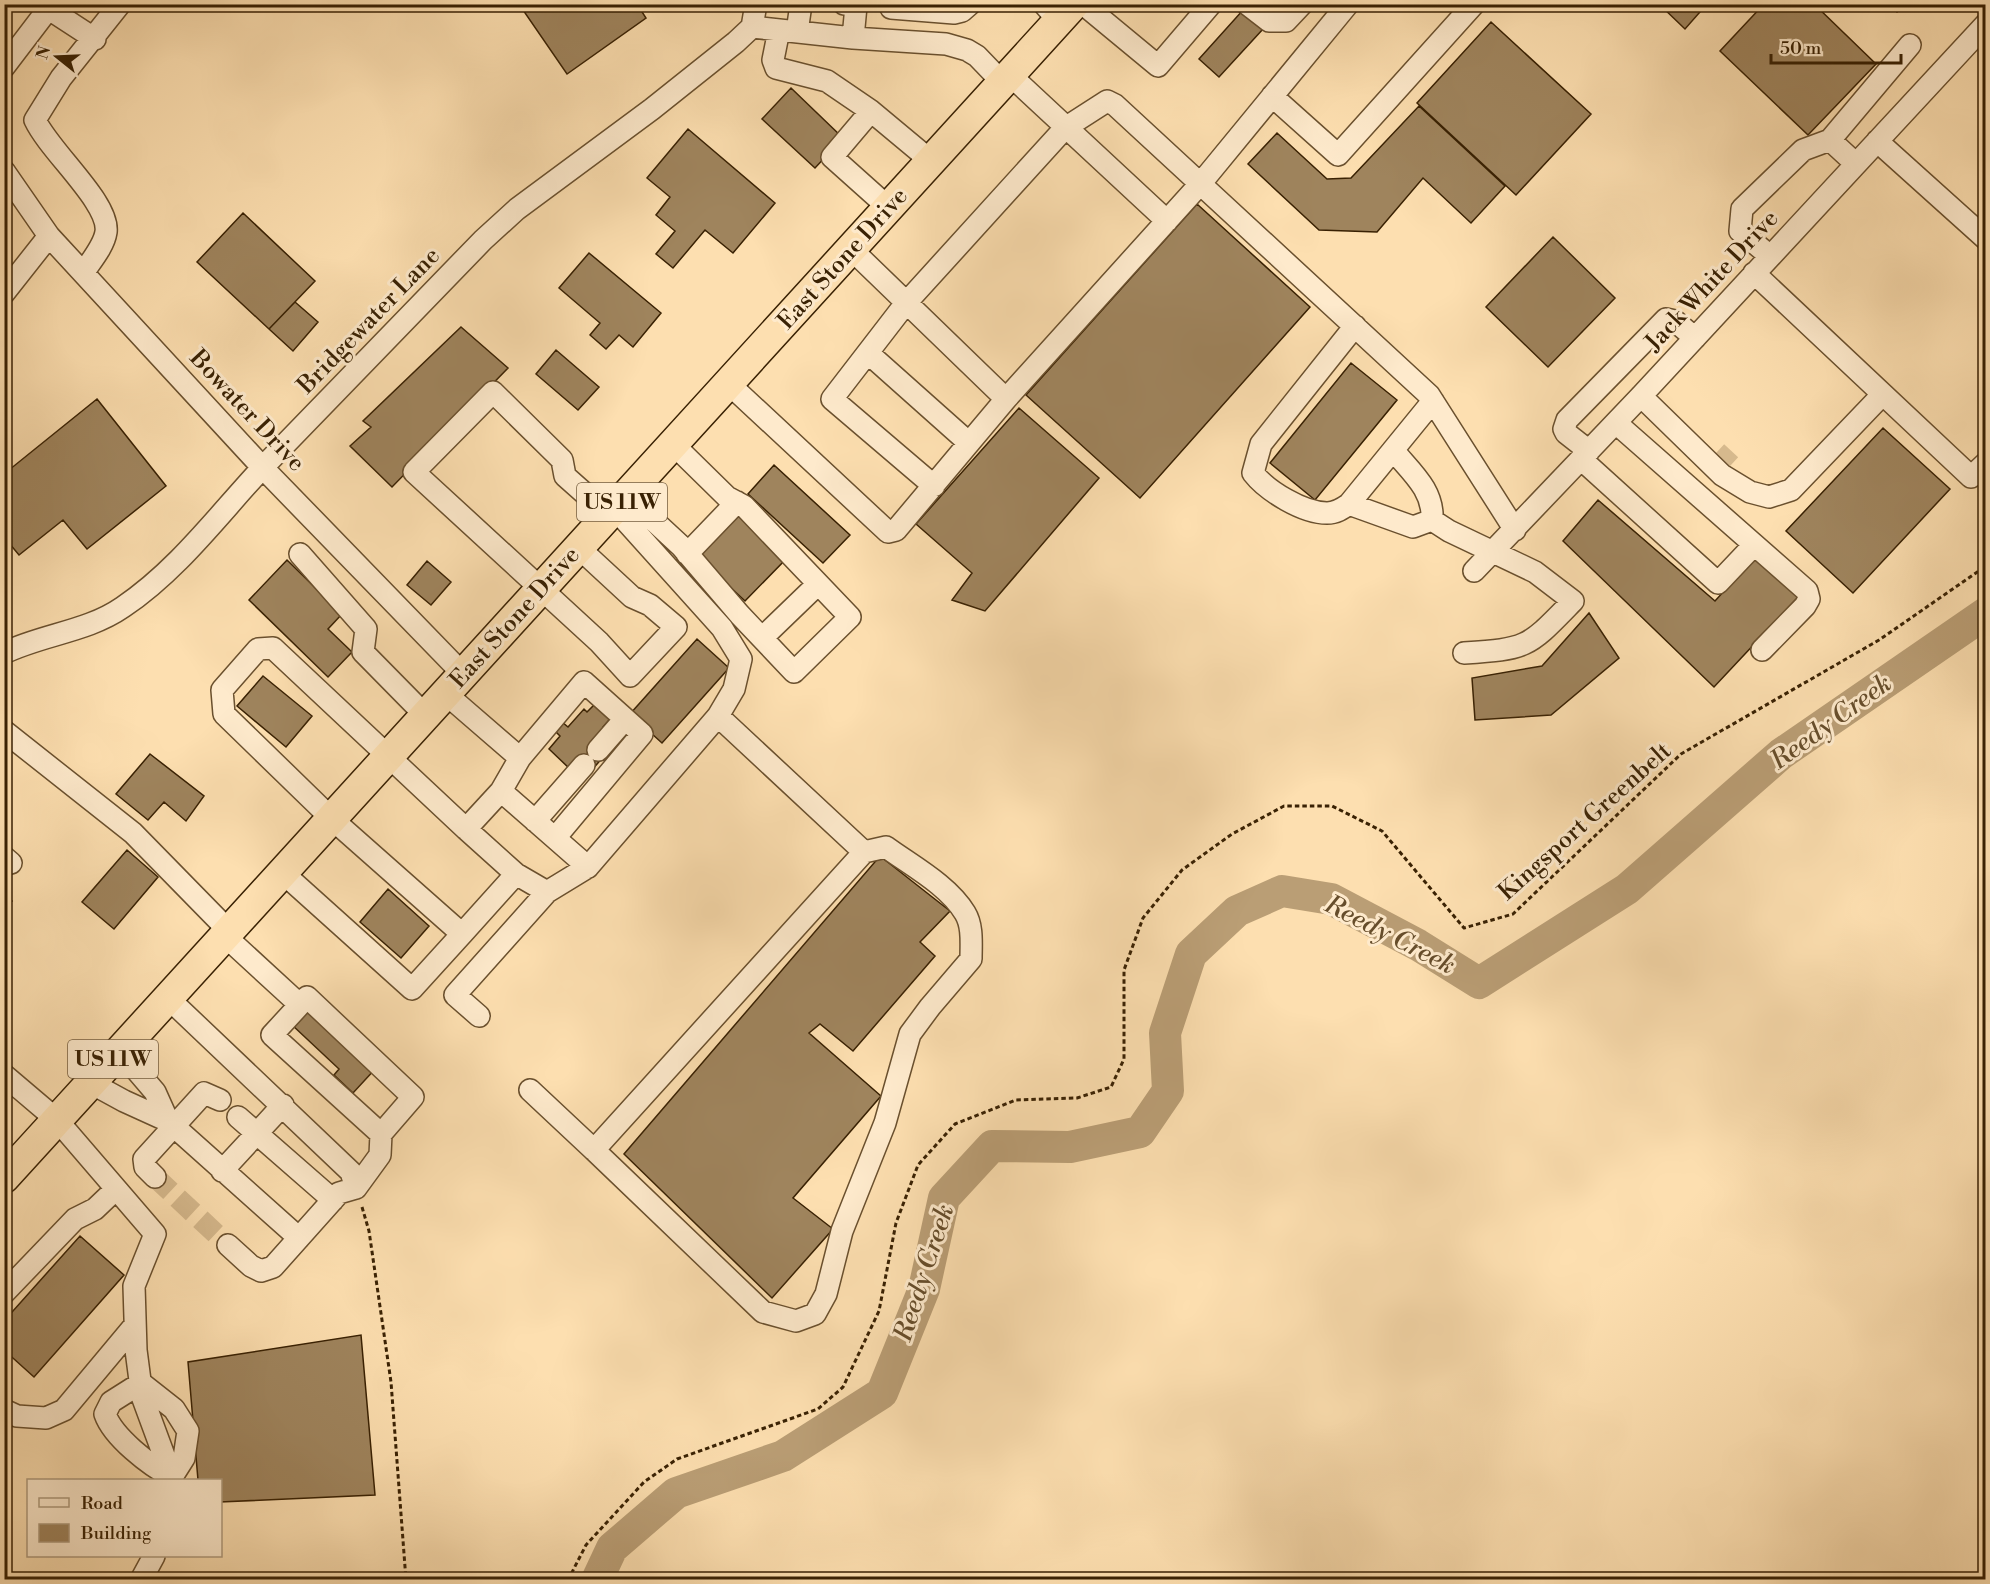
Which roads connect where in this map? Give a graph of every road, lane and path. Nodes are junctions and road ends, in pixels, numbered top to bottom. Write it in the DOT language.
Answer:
graph roads {
  1 [pos="120,4"];
  2 [pos="756,4"];
  3 [pos="801,4"];
  4 [pos="970,4"];
  5 [pos="1211,4"];
  6 [pos="1247,4"];
  7 [pos="1302,4"];
  8 [pos="1311,4"];
  9 [pos="1348,4"];
  10 [pos="1474,4"];
  11 [pos="850,5"];
  12 [pos="890,6"];
  13 [pos="51,7"];
  14 [pos="1065,9"];
  15 [pos="1331,23"];
  16 [pos="1986,24"];
  17 [pos="752,27"];
  18 [pos="788,31"];
  19 [pos="853,38"];
  20 [pos="95,39"];
  21 [pos="1910,45"];
  22 [pos="4,67"];
  23 [pos="1006,79"];
  24 [pos="1272,96"];
  25 [pos="871,111"];
  26 [pos="1065,128"];
  27 [pos="1830,140"];
  28 [pos="1877,141"];
  29 [pos="931,161"];
  30 [pos="1856,164"];
  31 [pos="4,171"];
  32 [pos="1201,183"];
  33 [pos="889,208"];
  34 [pos="1167,222"];
  35 [pos="49,236"];
  36 [pos="1986,239"];
  37 [pos="851,249"];
  38 [pos="1770,256"];
  39 [pos="83,273"];
  40 [pos="1754,273"];
  41 [pos="4,293"];
  42 [pos="906,303"];
  43 [pos="1355,326"];
  44 [pos="1695,338"];
  45 [pos="868,352"];
  46 [pos="729,384"];
  47 [pos="1882,395"];
  48 [pos="1641,396"];
  49 [pos="1006,399"];
  50 [pos="1433,401"];
  51 [pos="1616,423"];
  52 [pos="969,443"];
  53 [pos="674,445"];
  54 [pos="1692,445"];
  55 [pos="1393,450"];
  56 [pos="1585,455"];
  57 [pos="1986,463"];
  58 [pos="263,468"];
  59 [pos="1738,485"];
  60 [pos="933,486"];
  61 [pos="737,502"];
  62 [pos="1349,504"];
  63 [pos="617,507"];
  64 [pos="1432,520"];
  65 [pos="1515,530"];
  66 [pos="1754,545"];
  67 [pos="579,548"];
  68 [pos="1494,550"];
  69 [pos="300,554"];
  70 [pos="687,554"];
  71 [pos="1986,566"];
  72 [pos="1474,571"];
  73 [pos="818,584"];
  74 [pos="540,591"];
  75 [pos="762,638"];
  76 [pos="1762,650"];
  77 [pos="4,652"];
  78 [pos="1464,653"];
  79 [pos="455,685"];
  80 [pos="426,716"];
  81 [pos="718,716"];
  82 [pos="625,719"];
  83 [pos="4,732"];
  84 [pos="390,755"];
  85 [pos="520,758"];
  86 [pos="501,791"];
  87 [pos="332,819"];
  88 [pos="535,820"];
  89 [pos="466,829"];
  90 [pos="555,838"];
  91 [pos="864,852"];
  92 [pos="588,867"];
  93 [pos="283,873"];
  94 [pos="516,874"];
  95 [pos="547,892"];
  96 [pos="227,934"];
  97 [pos="462,934"];
  98 [pos="168,998"];
  99 [pos="299,1005"];
  100 [pos="479,1016"];
  101 [pos="120,1051"];
  102 [pos="4,1075"];
  103 [pos="91,1083"];
  104 [pos="530,1090"];
  105 [pos="220,1100"];
  106 [pos="283,1105"];
  107 [pos="238,1117"];
  108 [pos="57,1120"];
  109 [pos="171,1123"];
  110 [pos="257,1133"];
  111 [pos="381,1134"];
  112 [pos="594,1150"];
  113 [pos="222,1171"];
  114 [pos="155,1177"];
  115 [pos="4,1178"];
  116 [pos="356,1188"];
  117 [pos="116,1189"];
  118 [pos="333,1200"];
  119 [pos="299,1238"];
  120 [pos="228,1245"];
  121 [pos="4,1293"];
  122 [pos="135,1325"];
  123 [pos="141,1383"];
  124 [pos="4,1410"];
  125 [pos="172,1479"];
  126 [pos="153,1557"];
  127 [pos="141,1580"];
  128 [pos="405,1580"];
  129 [pos="568,1580"];
  1 -- 20 [label="street"];
  2 -- 17 [label="street"];
  3 -- 18 [label="street"];
  4 -- 12 [label="street"];
  5 -- 14 [label="street"];
  6 -- 7 [label="street"];
  8 -- 15 [label="street"];
  9 -- 15 [label="street"];
  10 -- 24 [label="street"];
  11 -- 12 [label="street"];
  11 -- 19 [label="street"];
  13 -- 20 [label="street"];
  13 -- 22 [label="street"];
  14 -- 23 [label="highway, East Stone Drive / US 11W"];
  15 -- 24 [label="street"];
  16 -- 28 [label="street, Jack White Drive"];
  17 -- 18 [label="street"];
  17 -- 58 [label="street, Bridgewater Lane"];
  18 -- 19 [label="street"];
  18 -- 25 [label="street"];
  19 -- 23 [label="street"];
  20 -- 39 [label="street"];
  21 -- 27 [label="street"];
  23 -- 26 [label="street"];
  23 -- 29 [label="highway, East Stone Drive / US 11W"];
  24 -- 32 [label="street"];
  25 -- 29 [label="street"];
  25 -- 33 [label="street"];
  26 -- 32 [label="street"];
  26 -- 34 [label="street"];
  26 -- 42 [label="street"];
  27 -- 30 [label="street"];
  27 -- 38 [label="street"];
  28 -- 30 [label="street, Jack White Drive"];
  28 -- 36 [label="street"];
  29 -- 33 [label="highway, East Stone Drive / US 11W"];
  30 -- 38 [label="street, Jack White Drive"];
  31 -- 35 [label="street, Bowater Drive"];
  32 -- 34 [label="street"];
  32 -- 43 [label="street"];
  33 -- 37 [label="highway, East Stone Drive / US 11W"];
  34 -- 49 [label="street"];
  35 -- 39 [label="street, Bowater Drive"];
  35 -- 41 [label="street"];
  37 -- 42 [label="street"];
  37 -- 46 [label="highway, East Stone Drive / US 11W"];
  38 -- 40 [label="street, Jack White Drive"];
  39 -- 58 [label="street, Bowater Drive"];
  40 -- 44 [label="street, Jack White Drive"];
  40 -- 47 [label="street"];
  42 -- 45 [label="street"];
  42 -- 49 [label="street"];
  43 -- 50 [label="street"];
  43 -- 62 [label="street"];
  44 -- 48 [label="street, Jack White Drive"];
  44 -- 56 [label="street"];
  45 -- 52 [label="street"];
  45 -- 60 [label="street"];
  46 -- 53 [label="highway, East Stone Drive / US 11W"];
  46 -- 60 [label="street"];
  47 -- 57 [label="street"];
  47 -- 59 [label="street"];
  48 -- 51 [label="street, Jack White Drive"];
  48 -- 54 [label="street"];
  49 -- 52 [label="street"];
  50 -- 55 [label="street"];
  50 -- 65 [label="street"];
  51 -- 56 [label="street, Jack White Drive"];
  51 -- 66 [label="street"];
  52 -- 60 [label="street"];
  53 -- 61 [label="street"];
  53 -- 63 [label="highway, East Stone Drive / US 11W"];
  54 -- 59 [label="street"];
  54 -- 59 [label="street"];
  55 -- 62 [label="street"];
  55 -- 64 [label="street"];
  56 -- 65 [label="street, Jack White Drive"];
  56 -- 66 [label="street"];
  58 -- 77 [label="street, Bridgewater Lane"];
  58 -- 79 [label="street, Bowater Drive"];
  61 -- 70 [label="street"];
  61 -- 73 [label="street"];
  62 -- 64 [label="street"];
  63 -- 67 [label="highway, East Stone Drive / US 11W"];
  63 -- 70 [label="street"];
  63 -- 74 [label="street"];
  63 -- 81 [label="street"];
  64 -- 68 [label="street"];
  65 -- 68 [label="street, Jack White Drive"];
  66 -- 76 [label="street"];
  67 -- 74 [label="highway, East Stone Drive / US 11W"];
  67 -- 74 [label="street"];
  68 -- 72 [label="street, Jack White Drive"];
  68 -- 78 [label="street"];
  69 -- 80 [label="street"];
  70 -- 75 [label="street"];
  71 -- 129 [label="path, Kingsport Greenbelt"];
  73 -- 75 [label="street"];
  73 -- 75 [label="street"];
  74 -- 79 [label="highway, East Stone Drive / US 11W"];
  79 -- 80 [label="highway, East Stone Drive / US 11W"];
  79 -- 85 [label="street, Bowater Drive"];
  80 -- 84 [label="highway, East Stone Drive / US 11W"];
  81 -- 91 [label="street"];
  81 -- 92 [label="street"];
  82 -- 85 [label="street"];
  82 -- 88 [label="street"];
  82 -- 90 [label="street"];
  83 -- 96 [label="street"];
  84 -- 87 [label="highway, East Stone Drive / US 11W"];
  84 -- 87 [label="street"];
  84 -- 89 [label="street"];
  85 -- 86 [label="street"];
  86 -- 88 [label="street"];
  86 -- 89 [label="street"];
  87 -- 93 [label="highway, East Stone Drive / US 11W"];
  87 -- 97 [label="street"];
  88 -- 90 [label="street"];
  89 -- 94 [label="street"];
  90 -- 92 [label="street"];
  91 -- 112 [label="street"];
  91 -- 112 [label="street"];
  92 -- 95 [label="street"];
  93 -- 96 [label="highway, East Stone Drive / US 11W"];
  93 -- 97 [label="street"];
  94 -- 95 [label="street"];
  94 -- 97 [label="street"];
  95 -- 100 [label="street"];
  96 -- 98 [label="highway, East Stone Drive / US 11W"];
  96 -- 99 [label="street"];
  98 -- 101 [label="highway, East Stone Drive / US 11W"];
  98 -- 106 [label="street"];
  99 -- 111 [label="street"];
  99 -- 111 [label="street"];
  101 -- 103 [label="highway, East Stone Drive / US 11W"];
  101 -- 109 [label="street"];
  102 -- 108 [label="street"];
  103 -- 108 [label="highway, East Stone Drive / US 11W"];
  103 -- 109 [label="street"];
  104 -- 112 [label="street"];
  105 -- 109 [label="street"];
  106 -- 110 [label="street"];
  106 -- 116 [label="street"];
  107 -- 110 [label="street"];
  108 -- 115 [label="highway, East Stone Drive / US 11W"];
  108 -- 117 [label="street"];
  109 -- 113 [label="street"];
  109 -- 114 [label="street"];
  110 -- 113 [label="street"];
  110 -- 118 [label="street"];
  111 -- 116 [label="street"];
  113 -- 119 [label="street"];
  116 -- 118 [label="street"];
  116 -- 128 [label="path"];
  117 -- 121 [label="street"];
  117 -- 122 [label="street"];
  118 -- 119 [label="street"];
  119 -- 120 [label="street"];
  122 -- 123 [label="street"];
  122 -- 124 [label="street"];
  123 -- 125 [label="street"];
  123 -- 125 [label="street"];
  123 -- 125 [label="street"];
  126 -- 127 [label="street"];
}
